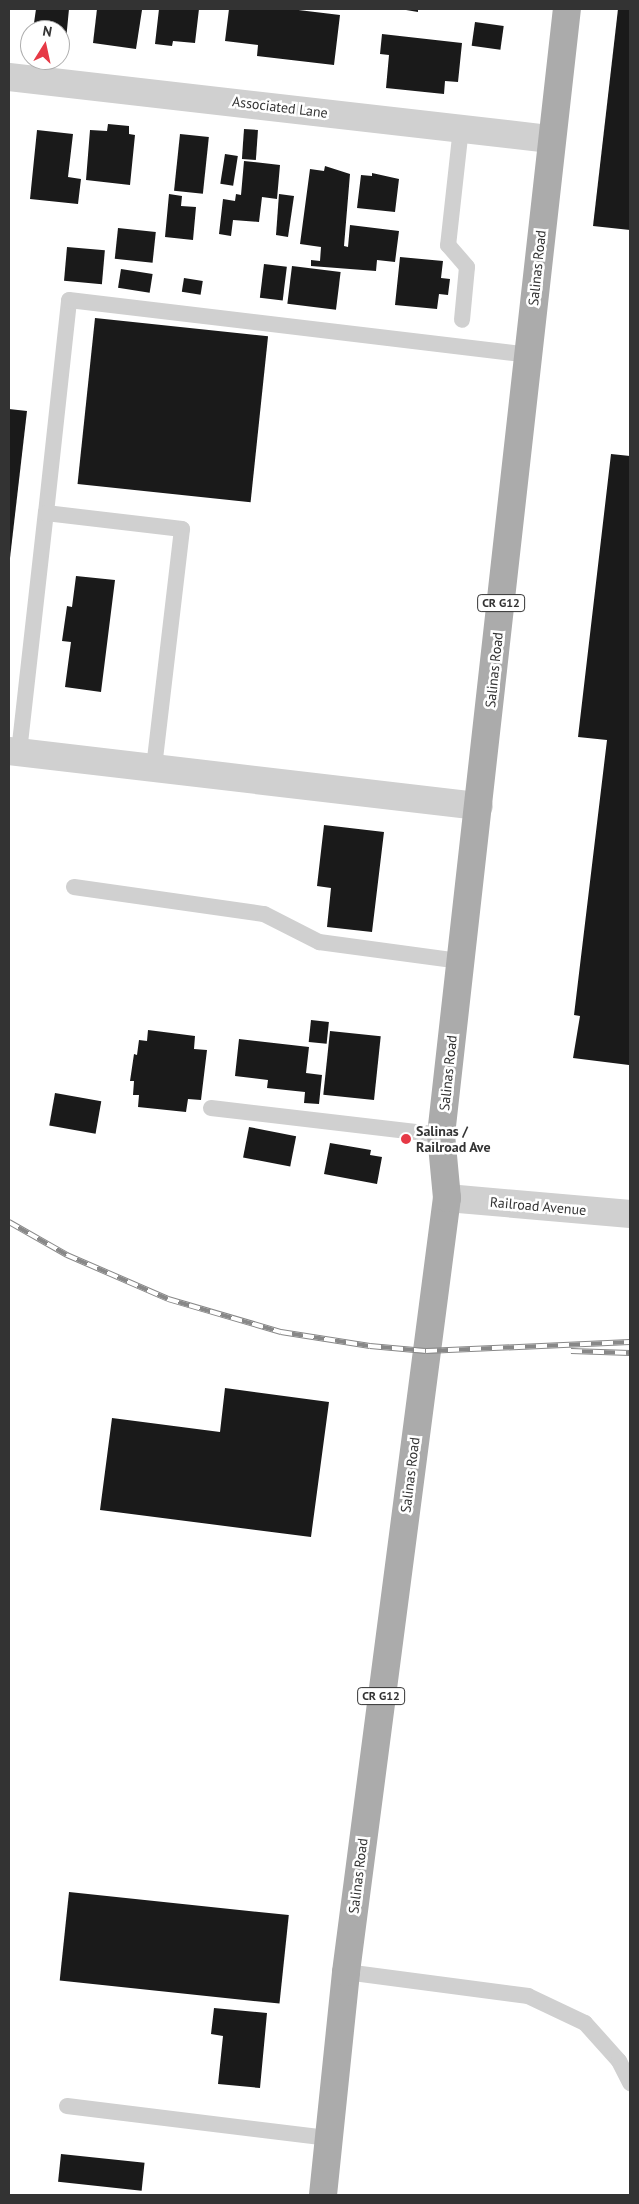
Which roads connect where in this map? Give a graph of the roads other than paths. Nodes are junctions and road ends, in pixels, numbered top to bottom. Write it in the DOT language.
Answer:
graph roads {
  1 [pos="567,9"];
  2 [pos="9,77"];
  3 [pos="461,128"];
  4 [pos="550,139"];
  5 [pos="462,320"];
  6 [pos="528,355"];
  7 [pos="46,513"];
  8 [pos="14,751"];
  9 [pos="154,768"];
  10 [pos="479,806"];
  11 [pos="74,886"];
  12 [pos="459,961"];
  13 [pos="211,1108"];
  14 [pos="441,1135"];
  15 [pos="447,1198"];
  16 [pos="630,1214"];
  17 [pos="346,1972"];
  18 [pos="630,2083"];
  19 [pos="67,2106"];
  20 [pos="329,2138"];
  21 [pos="323,2195"];
  1 -- 4 [label="main road, Salinas Road / CR G12"];
  2 -- 3 [label="street, Associated Lane"];
  3 -- 4 [label="street, Associated Lane"];
  3 -- 5 [label="lane"];
  4 -- 6 [label="main road, Salinas Road / CR G12"];
  6 -- 7 [label="lane"];
  6 -- 10 [label="main road, Salinas Road / CR G12"];
  7 -- 8 [label="lane"];
  7 -- 9 [label="lane"];
  8 -- 9 [label="street"];
  9 -- 10 [label="street"];
  10 -- 12 [label="main road, Salinas Road / CR G12"];
  11 -- 12 [label="lane"];
  12 -- 14 [label="main road, Salinas Road / CR G12"];
  13 -- 14 [label="lane"];
  14 -- 15 [label="main road, Salinas Road / CR G12"];
  15 -- 16 [label="street, Railroad Avenue"];
  15 -- 17 [label="main road, Salinas Road / CR G12"];
  17 -- 18 [label="lane"];
  17 -- 20 [label="main road, Salinas Road / CR G12"];
  19 -- 20 [label="lane"];
  20 -- 21 [label="main road, Salinas Road / CR G12"];
}
